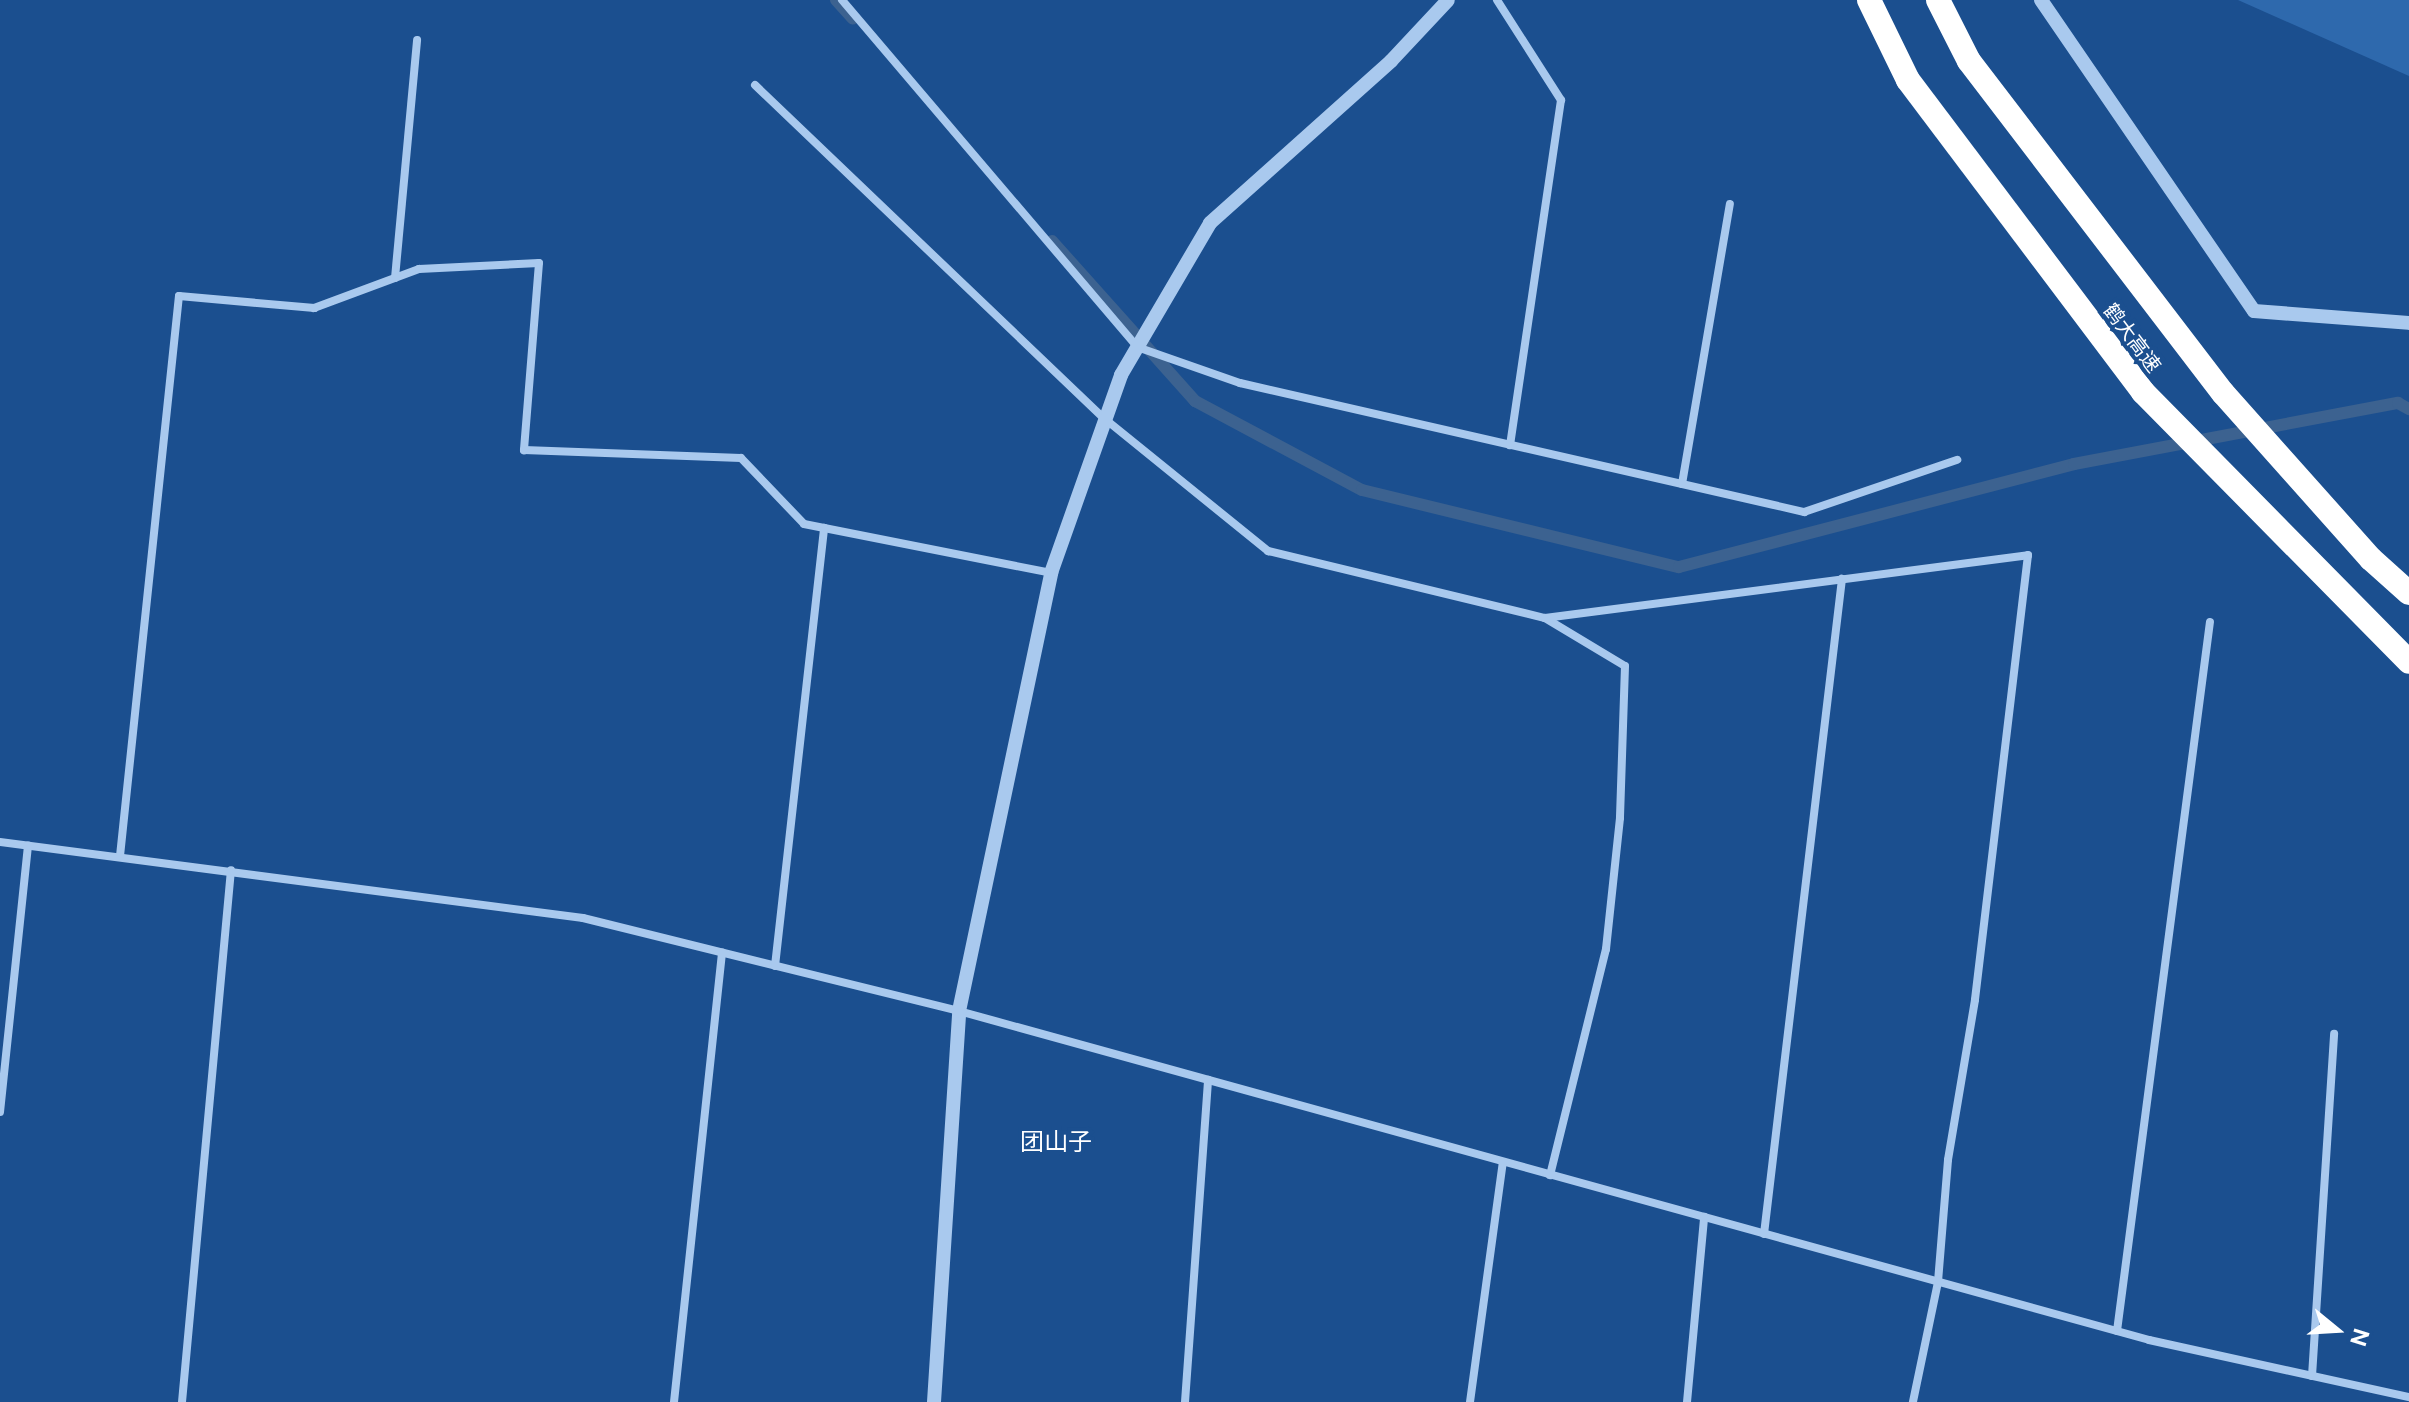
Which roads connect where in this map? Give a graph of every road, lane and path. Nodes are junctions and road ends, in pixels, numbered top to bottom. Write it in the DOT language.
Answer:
graph roads {
  1 [pos="842,0"];
  2 [pos="1448,0"];
  3 [pos="1497,0"];
  4 [pos="1869,0"];
  5 [pos="1938,0"];
  6 [pos="2041,0"];
  7 [pos="417,40"];
  8 [pos="755,85"];
  9 [pos="1730,204"];
  10 [pos="395,278"];
  11 [pos="2409,323"];
  12 [pos="1137,347"];
  13 [pos="1105,419"];
  14 [pos="1510,445"];
  15 [pos="1957,460"];
  16 [pos="1682,484"];
  17 [pos="824,528"];
  18 [pos="1051,573"];
  19 [pos="1842,579"];
  20 [pos="2409,593"];
  21 [pos="1545,618"];
  22 [pos="2210,622"];
  23 [pos="2409,662"];
  24 [pos="0,842"];
  25 [pos="28,845"];
  26 [pos="120,856"];
  27 [pos="231,870"];
  28 [pos="722,953"];
  29 [pos="775,966"];
  30 [pos="959,1011"];
  31 [pos="2334,1034"];
  32 [pos="1208,1080"];
  33 [pos="0,1112"];
  34 [pos="1503,1162"];
  35 [pos="1550,1175"];
  36 [pos="1704,1217"];
  37 [pos="1764,1234"];
  38 [pos="1938,1282"];
  39 [pos="2117,1331"];
  40 [pos="2312,1376"];
  41 [pos="2409,1397"];
  42 [pos="182,1402"];
  43 [pos="674,1402"];
  44 [pos="934,1402"];
  45 [pos="1185,1402"];
  46 [pos="1470,1402"];
  47 [pos="1687,1402"];
  48 [pos="1913,1402"];
  1 -- 12 [label="street"];
  2 -- 12 [label="street"];
  3 -- 14 [label="street"];
  4 -- 23 [label="highway, 鹤大高速"];
  5 -- 20 [label="highway, 鹤大高速"];
  6 -- 11 [label="street"];
  7 -- 10 [label="street"];
  8 -- 13 [label="street"];
  9 -- 16 [label="street"];
  10 -- 17 [label="street"];
  10 -- 26 [label="street"];
  12 -- 13 [label="street"];
  12 -- 14 [label="street"];
  13 -- 18 [label="street"];
  13 -- 21 [label="street"];
  14 -- 16 [label="street"];
  15 -- 16 [label="street"];
  17 -- 18 [label="street"];
  17 -- 29 [label="street"];
  18 -- 30 [label="street"];
  19 -- 21 [label="street"];
  19 -- 37 [label="street"];
  19 -- 38 [label="street"];
  21 -- 35 [label="street"];
  22 -- 39 [label="street"];
  24 -- 25 [label="street"];
  25 -- 26 [label="street"];
  25 -- 33 [label="street"];
  26 -- 27 [label="street"];
  27 -- 28 [label="street"];
  27 -- 42 [label="street"];
  28 -- 29 [label="street"];
  28 -- 43 [label="street"];
  29 -- 30 [label="street"];
  30 -- 32 [label="street"];
  30 -- 44 [label="street"];
  31 -- 40 [label="street"];
  32 -- 34 [label="street"];
  32 -- 45 [label="street"];
  34 -- 35 [label="street"];
  34 -- 46 [label="street"];
  35 -- 36 [label="street"];
  36 -- 37 [label="street"];
  36 -- 47 [label="street"];
  37 -- 38 [label="street"];
  38 -- 39 [label="street"];
  38 -- 48 [label="street"];
  39 -- 40 [label="street"];
  40 -- 41 [label="street"];
}
